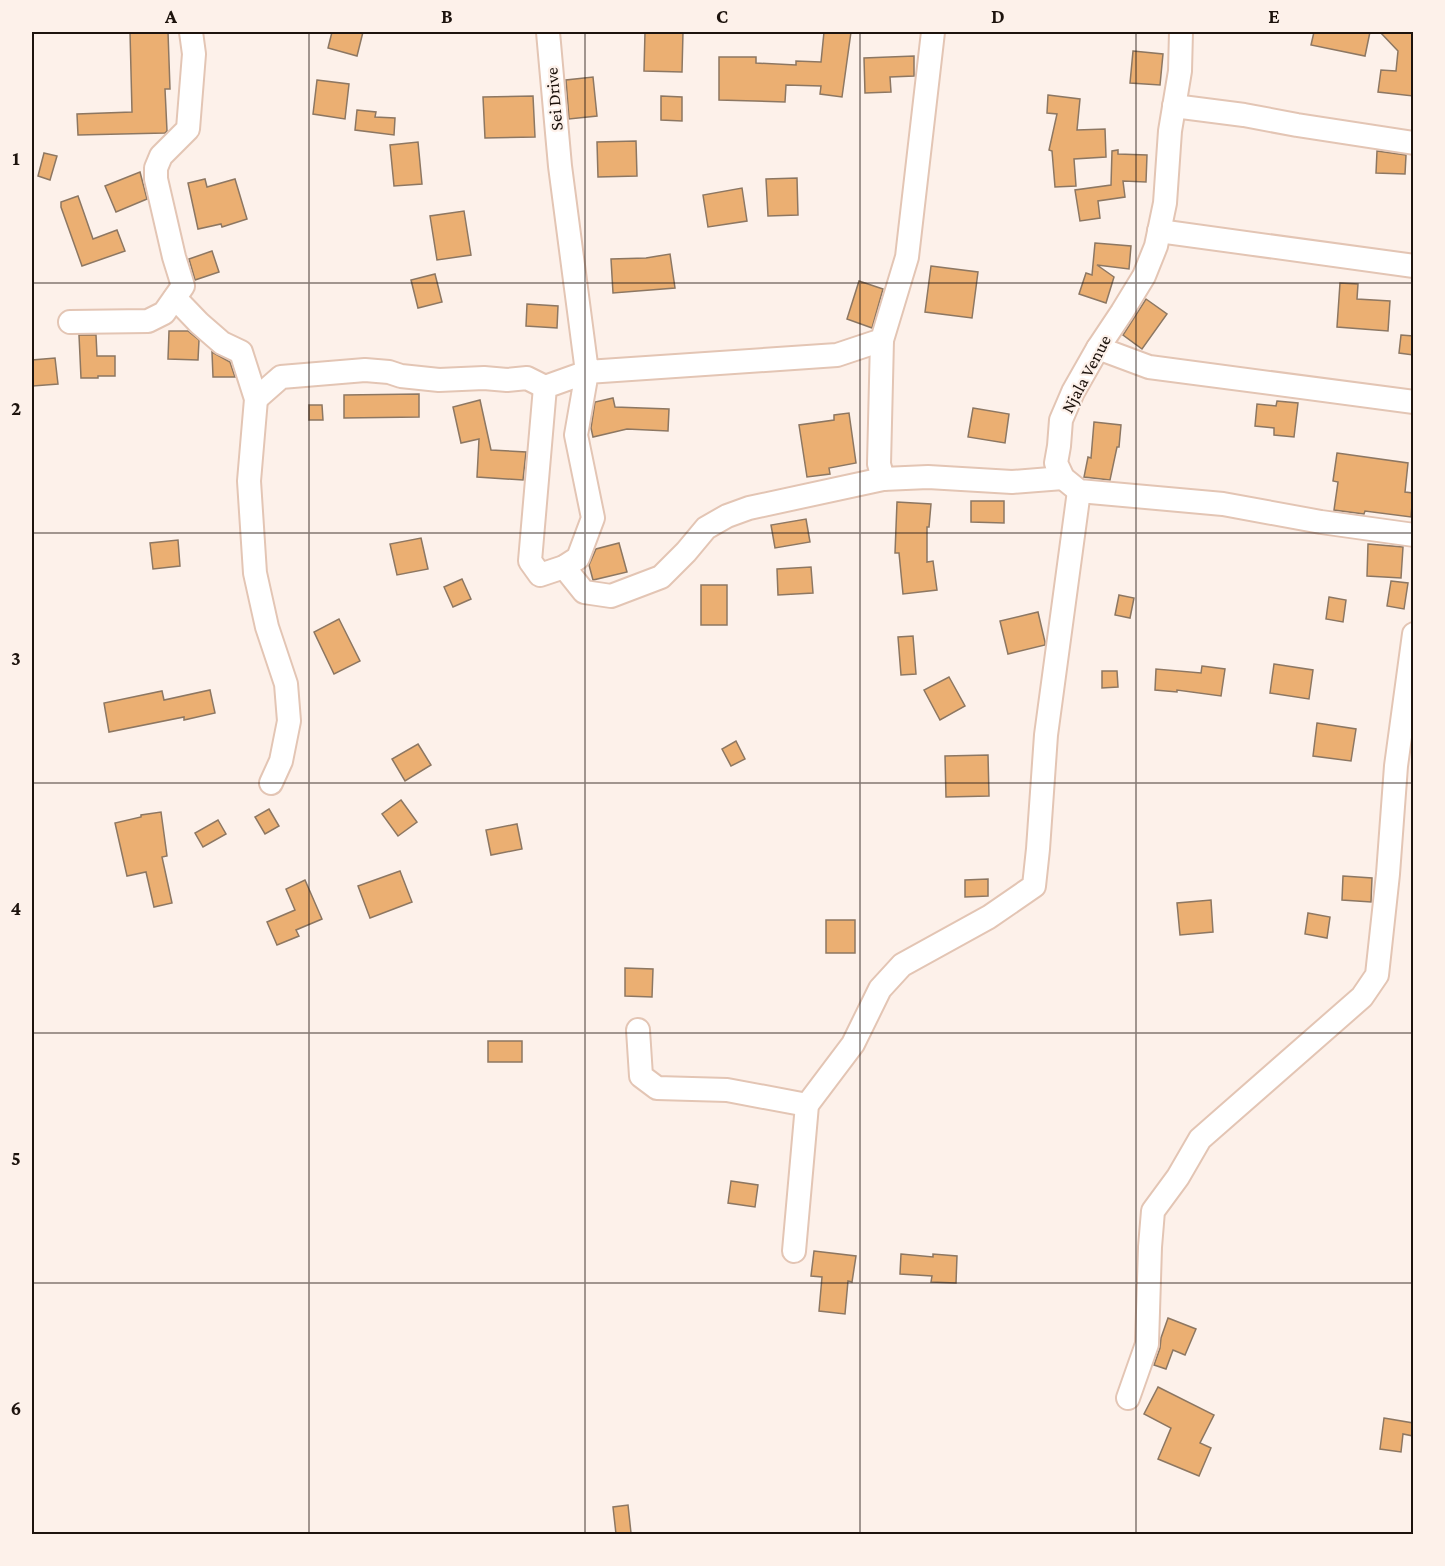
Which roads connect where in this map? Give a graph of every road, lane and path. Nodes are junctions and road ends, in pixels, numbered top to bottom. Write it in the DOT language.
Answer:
graph roads {
  1 [pos="191,32"];
  2 [pos="548,32"];
  3 [pos="933,32"];
  4 [pos="1181,32"];
  5 [pos="1174,106"];
  6 [pos="1413,143"];
  7 [pos="1159,231"];
  8 [pos="1413,266"];
  9 [pos="175,298"];
  10 [pos="70,322"];
  11 [pos="882,340"];
  12 [pos="1098,348"];
  13 [pos="587,372"];
  14 [pos="544,387"];
  15 [pos="256,399"];
  16 [pos="1413,402"];
  17 [pos="883,479"];
  18 [pos="1071,484"];
  19 [pos="1413,535"];
  20 [pos="564,567"];
  21 [pos="1413,634"];
  22 [pos="271,783"];
  23 [pos="638,1030"];
  24 [pos="807,1105"];
  25 [pos="794,1251"];
  26 [pos="1128,1398"];
  1 -- 9 [label="street"];
  2 -- 13 [label="street, Sei Drive"];
  3 -- 11 [label="street"];
  4 -- 5 [label="street, Njala Venue"];
  5 -- 6 [label="street"];
  5 -- 7 [label="street, Njala Venue"];
  7 -- 8 [label="street"];
  7 -- 12 [label="street, Njala Venue"];
  9 -- 10 [label="street"];
  9 -- 15 [label="street"];
  11 -- 13 [label="street"];
  11 -- 17 [label="street"];
  12 -- 16 [label="street"];
  12 -- 18 [label="street, Njala Venue"];
  13 -- 14 [label="street"];
  13 -- 20 [label="street, Sei Drive"];
  14 -- 15 [label="street"];
  14 -- 20 [label="street"];
  15 -- 22 [label="street"];
  17 -- 18 [label="street"];
  17 -- 20 [label="street"];
  18 -- 19 [label="street"];
  18 -- 24 [label="street, Njala Venue"];
  21 -- 26 [label="street"];
  23 -- 24 [label="street"];
  24 -- 25 [label="street"];
}
